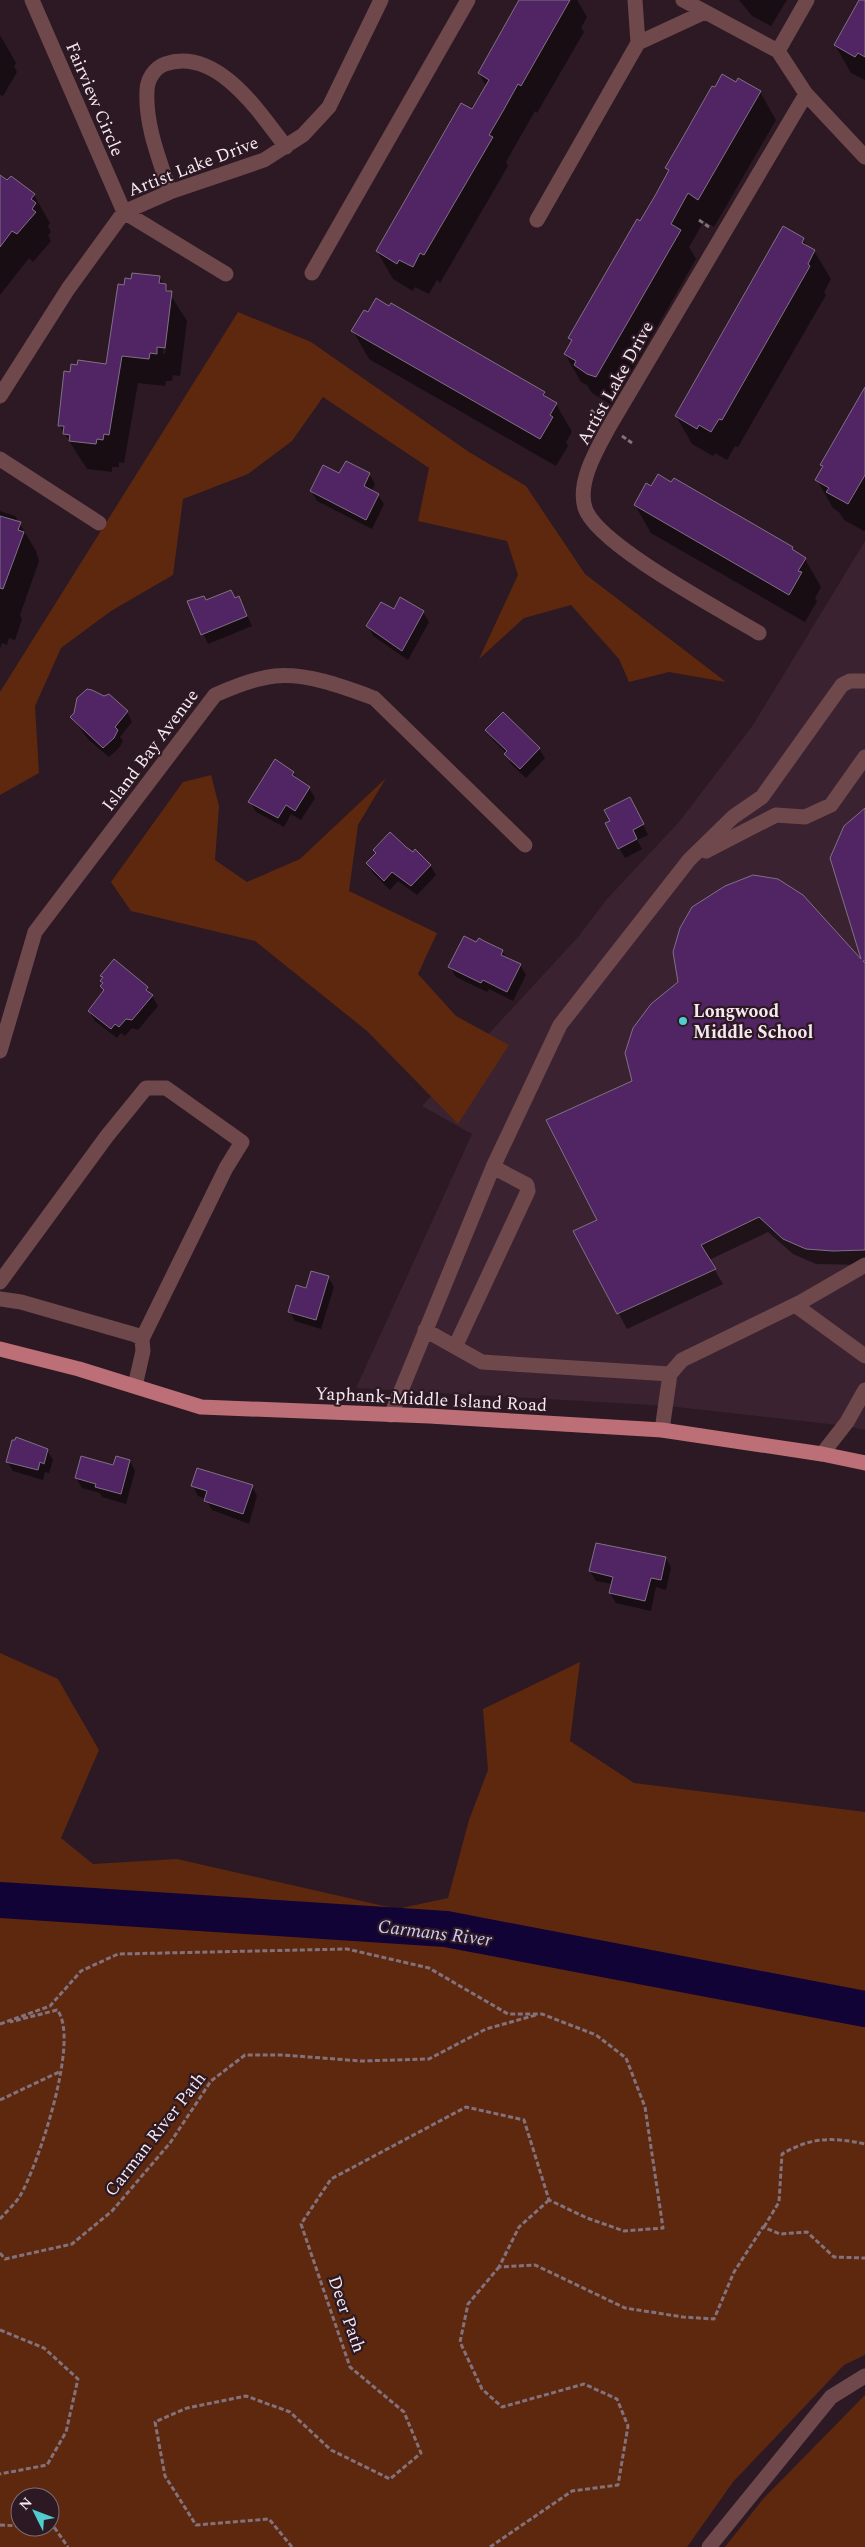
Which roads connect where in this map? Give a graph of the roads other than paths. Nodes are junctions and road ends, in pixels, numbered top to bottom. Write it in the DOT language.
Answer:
graph roads {
  1 [pos="32,0"];
  2 [pos="381,0"];
  3 [pos="468,0"];
  4 [pos="634,0"];
  5 [pos="683,0"];
  6 [pos="807,0"];
  7 [pos="705,12"];
  8 [pos="638,43"];
  9 [pos="778,51"];
  10 [pos="806,94"];
  11 [pos="286,147"];
  12 [pos="865,157"];
  13 [pos="170,192"];
  14 [pos="124,212"];
  15 [pos="537,220"];
  16 [pos="312,273"];
  17 [pos="226,274"];
  18 [pos="0,396"];
  19 [pos="0,459"];
  20 [pos="99,523"];
  21 [pos="759,633"];
  22 [pos="865,681"];
  23 [pos="865,757"];
  24 [pos="525,845"];
  25 [pos="689,860"];
  26 [pos="0,1051"];
  27 [pos="494,1167"];
  28 [pos="865,1265"];
  29 [pos="0,1282"];
  30 [pos="0,1299"];
  31 [pos="795,1305"];
  32 [pos="425,1330"];
  33 [pos="142,1339"];
  34 [pos="455,1347"];
  35 [pos="0,1349"];
  36 [pos="865,1356"];
  37 [pos="670,1374"];
  38 [pos="135,1386"];
  39 [pos="865,1390"];
  40 [pos="391,1415"];
  41 [pos="662,1430"];
  42 [pos="822,1454"];
  43 [pos="865,1464"];
  44 [pos="865,2376"];
  45 [pos="709,2547"];
  1 -- 14 [label="street, Fairview Circle"];
  2 -- 11 [label="street, Artist Lake Drive"];
  3 -- 16 [label="street"];
  4 -- 8 [label="street"];
  5 -- 7 [label="street"];
  6 -- 9 [label="street"];
  7 -- 8 [label="street"];
  7 -- 9 [label="street"];
  8 -- 15 [label="street"];
  9 -- 10 [label="street"];
  10 -- 12 [label="street"];
  10 -- 21 [label="street, Artist Lake Drive"];
  11 -- 13 [label="street, Artist Lake Drive"];
  11 -- 13 [label="street"];
  13 -- 14 [label="street, Artist Lake Drive"];
  14 -- 17 [label="street"];
  14 -- 18 [label="street, Artist Lake Drive"];
  19 -- 20 [label="street"];
  22 -- 25 [label="street"];
  23 -- 25 [label="street"];
  24 -- 26 [label="street, Island Bay Avenue"];
  25 -- 27 [label="street"];
  27 -- 32 [label="street"];
  27 -- 34 [label="street"];
  28 -- 31 [label="street"];
  29 -- 33 [label="street"];
  30 -- 33 [label="street"];
  31 -- 36 [label="street"];
  31 -- 37 [label="street"];
  32 -- 34 [label="street"];
  32 -- 40 [label="street"];
  33 -- 38 [label="street"];
  34 -- 37 [label="street"];
  35 -- 38 [label="main road, Yaphank-Middle Island Road"];
  37 -- 41 [label="street"];
  38 -- 40 [label="main road, Yaphank-Middle Island Road"];
  39 -- 42 [label="street"];
  40 -- 41 [label="main road, Yaphank-Middle Island Road"];
  41 -- 42 [label="main road, Yaphank-Middle Island Road"];
  42 -- 43 [label="main road, Yaphank-Middle Island Road"];
  44 -- 45 [label="street"];
}
